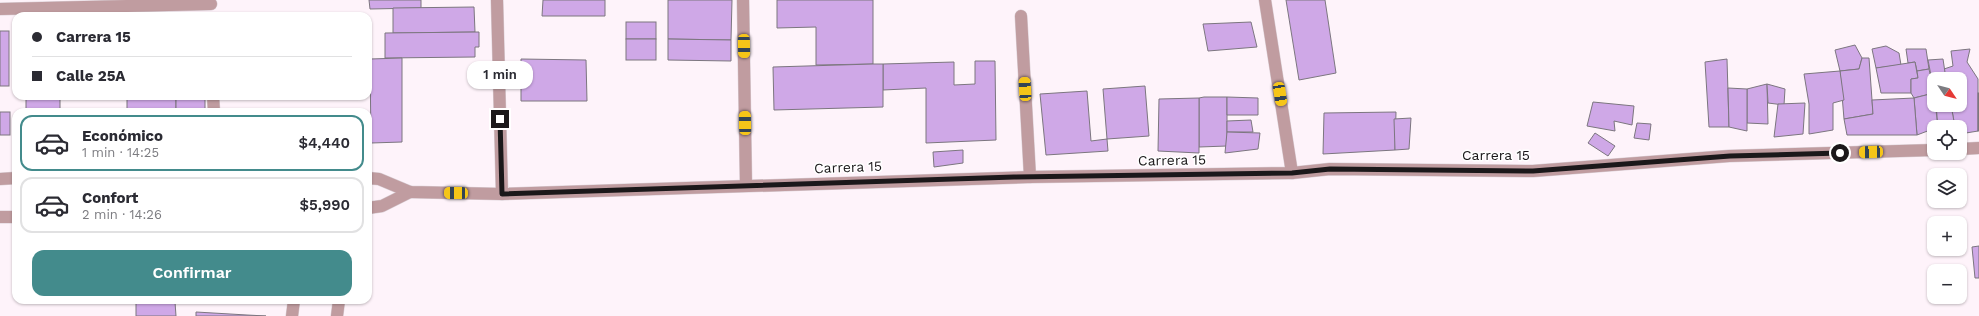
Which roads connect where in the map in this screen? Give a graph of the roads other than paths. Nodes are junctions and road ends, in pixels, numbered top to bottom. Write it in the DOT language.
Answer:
graph roads {
  1 [pos="497,0"];
  2 [pos="743,0"];
  3 [pos="1266,0"];
  4 [pos="212,7"];
  5 [pos="0,9"];
  6 [pos="1021,16"];
  7 [pos="1979,148"];
  8 [pos="1967,149"];
  9 [pos="1927,150"];
  10 [pos="1292,173"];
  11 [pos="1030,177"];
  12 [pos="12,178"];
  13 [pos="372,178"];
  14 [pos="0,179"];
  15 [pos="746,184"];
  16 [pos="410,192"];
  17 [pos="502,194"];
  18 [pos="372,207"];
  19 [pos="12,216"];
  20 [pos="0,217"];
  21 [pos="294,304"];
  22 [pos="338,304"];
  23 [pos="292,316"];
  24 [pos="337,316"];
  1 -- 17 [label="street"];
  2 -- 15 [label="street"];
  3 -- 10 [label="street"];
  4 -- 5 [label="street"];
  6 -- 11 [label="street"];
  7 -- 8 [label="street"];
  9 -- 10 [label="street, Carrera 15"];
  10 -- 11 [label="street, Carrera 15"];
  11 -- 15 [label="street, Carrera 15"];
  12 -- 14 [label="street"];
  13 -- 16 [label="street, Carrera 15"];
  15 -- 17 [label="street, Carrera 15"];
  16 -- 17 [label="street, Carrera 15"];
  16 -- 18 [label="street, Carrera 15"];
  19 -- 20 [label="street"];
  21 -- 23 [label="street"];
  22 -- 24 [label="street"];
}
